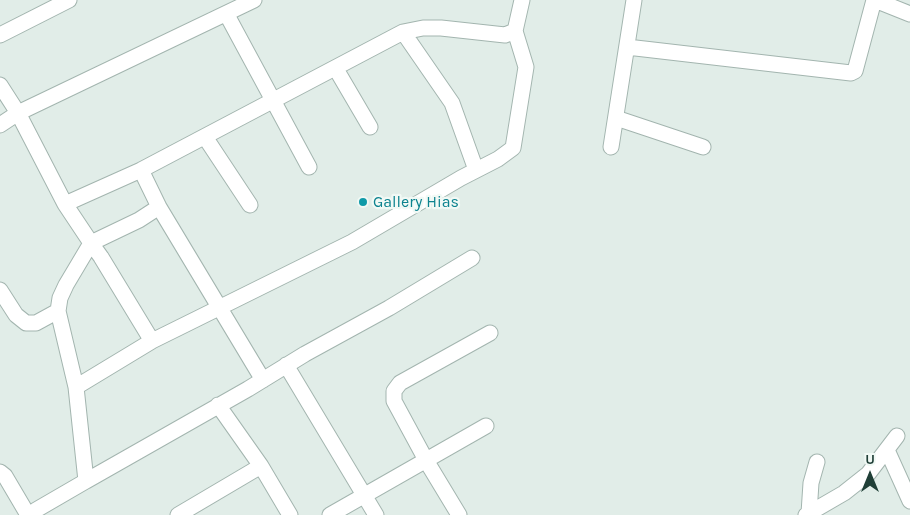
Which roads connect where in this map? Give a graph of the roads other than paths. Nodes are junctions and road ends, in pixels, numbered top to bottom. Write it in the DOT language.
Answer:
graph roads {
  1 [pos="69,0"];
  2 [pos="254,0"];
  3 [pos="522,0"];
  4 [pos="634,0"];
  5 [pos="874,0"];
  6 [pos="910,14"];
  7 [pos="226,15"];
  8 [pos="516,31"];
  9 [pos="403,32"];
  10 [pos="0,35"];
  11 [pos="627,48"];
  12 [pos="336,69"];
  13 [pos="0,85"];
  14 [pos="274,102"];
  15 [pos="18,113"];
  16 [pos="616,118"];
  17 [pos="0,125"];
  18 [pos="370,127"];
  19 [pos="205,137"];
  20 [pos="611,147"];
  21 [pos="703,147"];
  22 [pos="309,167"];
  23 [pos="141,170"];
  24 [pos="476,170"];
  25 [pos="65,204"];
  26 [pos="250,205"];
  27 [pos="160,207"];
  28 [pos="91,243"];
  29 [pos="472,258"];
  30 [pos="0,290"];
  31 [pos="221,309"];
  32 [pos="58,311"];
  33 [pos="490,333"];
  34 [pos="152,342"];
  35 [pos="286,365"];
  36 [pos="263,380"];
  37 [pos="76,387"];
  38 [pos="218,404"];
  39 [pos="486,426"];
  40 [pos="897,436"];
  41 [pos="887,450"];
  42 [pos="427,462"];
  43 [pos="817,462"];
  44 [pos="261,466"];
  45 [pos="0,472"];
  46 [pos="86,481"];
  47 [pos="364,496"];
  48 [pos="910,501"];
  49 [pos="807,514"];
  50 [pos="28,515"];
  51 [pos="34,515"];
  52 [pos="178,515"];
  53 [pos="290,515"];
  54 [pos="330,515"];
  55 [pos="376,515"];
  56 [pos="460,515"];
  1 -- 10 [label="street"];
  2 -- 7 [label="street"];
  3 -- 8 [label="street"];
  4 -- 11 [label="street"];
  5 -- 6 [label="street"];
  5 -- 11 [label="street"];
  7 -- 14 [label="street"];
  7 -- 15 [label="street"];
  8 -- 9 [label="street"];
  8 -- 24 [label="street"];
  9 -- 12 [label="street"];
  9 -- 24 [label="street"];
  11 -- 16 [label="street"];
  12 -- 14 [label="street"];
  12 -- 18 [label="street"];
  13 -- 15 [label="street"];
  14 -- 19 [label="street"];
  14 -- 22 [label="street"];
  15 -- 17 [label="street"];
  15 -- 25 [label="street"];
  16 -- 20 [label="street"];
  16 -- 21 [label="street"];
  19 -- 23 [label="street"];
  19 -- 26 [label="street"];
  23 -- 25 [label="street"];
  23 -- 27 [label="street"];
  24 -- 31 [label="street"];
  25 -- 28 [label="street"];
  27 -- 28 [label="street"];
  27 -- 31 [label="street"];
  28 -- 32 [label="street"];
  28 -- 34 [label="street"];
  29 -- 35 [label="street"];
  30 -- 32 [label="street"];
  31 -- 34 [label="street"];
  31 -- 36 [label="street"];
  32 -- 37 [label="street"];
  33 -- 42 [label="street"];
  34 -- 37 [label="street"];
  35 -- 36 [label="street"];
  35 -- 47 [label="street"];
  36 -- 38 [label="street"];
  37 -- 46 [label="street"];
  38 -- 44 [label="street"];
  38 -- 46 [label="street"];
  39 -- 42 [label="street"];
  40 -- 41 [label="street"];
  41 -- 48 [label="street"];
  41 -- 49 [label="street"];
  42 -- 47 [label="street"];
  42 -- 56 [label="street"];
  43 -- 49 [label="street"];
  44 -- 52 [label="street"];
  44 -- 53 [label="street"];
  45 -- 50 [label="street"];
  46 -- 51 [label="street"];
  47 -- 54 [label="street"];
  47 -- 55 [label="street"];
}
